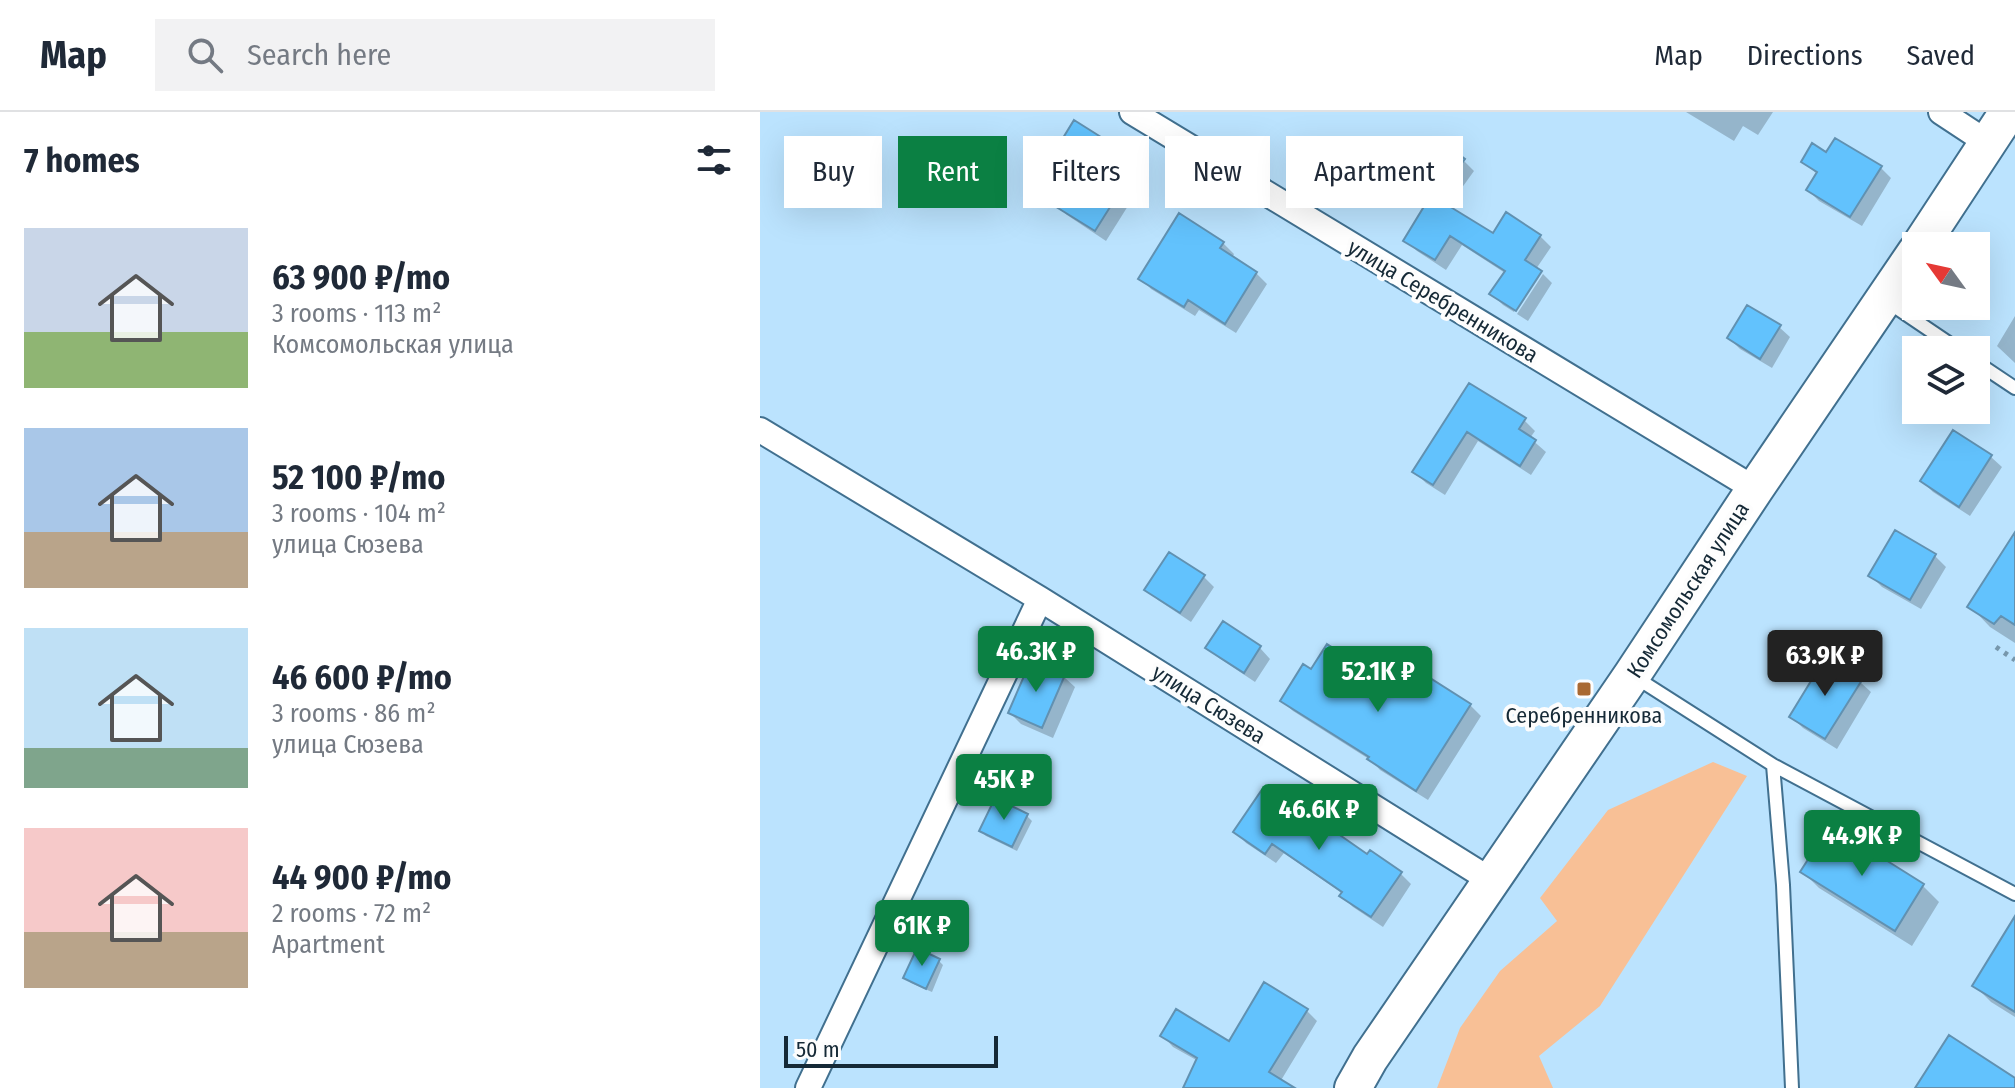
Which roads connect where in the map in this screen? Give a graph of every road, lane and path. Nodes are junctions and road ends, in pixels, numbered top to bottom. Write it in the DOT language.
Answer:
graph roads {
  1 [pos="1132,112"];
  2 [pos="1941,112"];
  3 [pos="2008,112"];
  4 [pos="1988,143"];
  5 [pos="1929,232"];
  6 [pos="1902,274"];
  7 [pos="1885,300"];
  8 [pos="1938,336"];
  9 [pos="1990,371"];
  10 [pos="2015,388"];
  11 [pos="760,430"];
  12 [pos="1755,489"];
  13 [pos="1040,599"];
  14 [pos="1996,647"];
  15 [pos="2015,660"];
  16 [pos="1632,675"];
  17 [pos="1773,765"];
  18 [pos="1492,881"];
  19 [pos="2015,894"];
  20 [pos="808,1088"];
  21 [pos="1353,1088"];
  22 [pos="1792,1088"];
  1 -- 12 [label="street, улица Серебренникова"];
  2 -- 4 [label="street"];
  3 -- 4 [label="main road"];
  4 -- 5 [label="main road"];
  6 -- 7 [label="main road, Комсомольская улица"];
  7 -- 8 [label="lane"];
  7 -- 12 [label="main road, Комсомольская улица"];
  9 -- 10 [label="lane"];
  11 -- 13 [label="street, улица Сюзева"];
  12 -- 16 [label="main road, Комсомольская улица"];
  13 -- 18 [label="street, улица Сюзева"];
  13 -- 20 [label="street"];
  14 -- 15 [label="path"];
  16 -- 17 [label="lane"];
  16 -- 18 [label="main road, Комсомольская улица"];
  17 -- 19 [label="lane"];
  17 -- 22 [label="lane"];
  18 -- 21 [label="main road, Комсомольская улица"];
}
